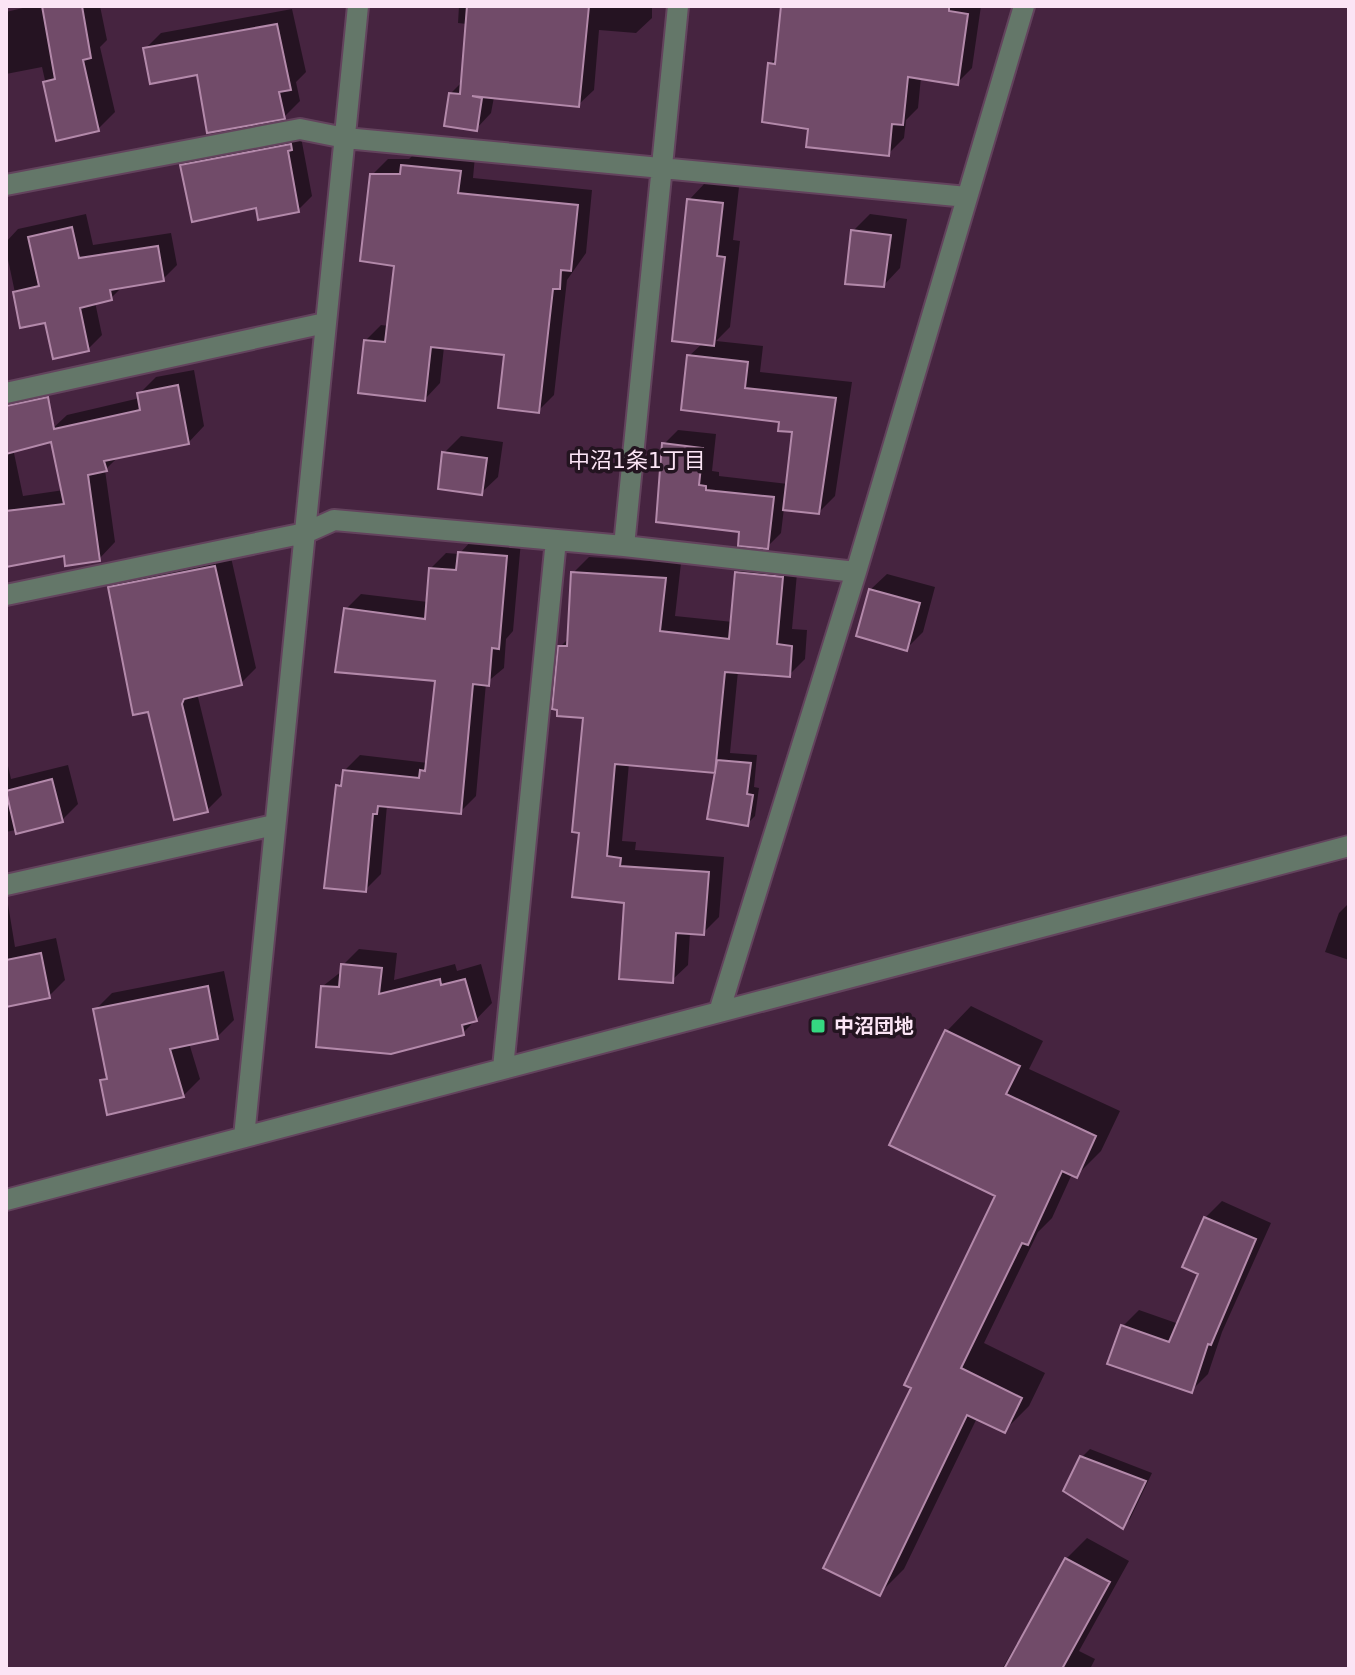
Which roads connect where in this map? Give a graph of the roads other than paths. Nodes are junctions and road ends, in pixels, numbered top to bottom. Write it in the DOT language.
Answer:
graph roads {
  1 [pos="358,6"];
  2 [pos="678,6"];
  3 [pos="1024,6"];
  4 [pos="345,138"];
  5 [pos="660,167"];
  6 [pos="6,185"];
  7 [pos="967,197"];
  8 [pos="325,323"];
  9 [pos="6,393"];
  10 [pos="305,533"];
  11 [pos="556,540"];
  12 [pos="624,546"];
  13 [pos="856,572"];
  14 [pos="6,595"];
  15 [pos="274,825"];
  16 [pos="1349,846"];
  17 [pos="6,885"];
  18 [pos="719,1012"];
  19 [pos="503,1068"];
  20 [pos="244,1137"];
  21 [pos="6,1200"];
  1 -- 4 [label="street"];
  2 -- 5 [label="street"];
  3 -- 7 [label="street"];
  4 -- 5 [label="street"];
  4 -- 6 [label="street"];
  4 -- 8 [label="street"];
  5 -- 7 [label="street"];
  5 -- 12 [label="street"];
  7 -- 13 [label="street"];
  8 -- 9 [label="street"];
  8 -- 10 [label="street"];
  10 -- 11 [label="street"];
  10 -- 14 [label="street"];
  10 -- 15 [label="street"];
  11 -- 12 [label="street"];
  11 -- 19 [label="street"];
  12 -- 13 [label="street"];
  13 -- 18 [label="street"];
  15 -- 17 [label="street"];
  15 -- 20 [label="street"];
  16 -- 18 [label="street"];
  18 -- 19 [label="street"];
  19 -- 20 [label="street"];
  20 -- 21 [label="street"];
}
